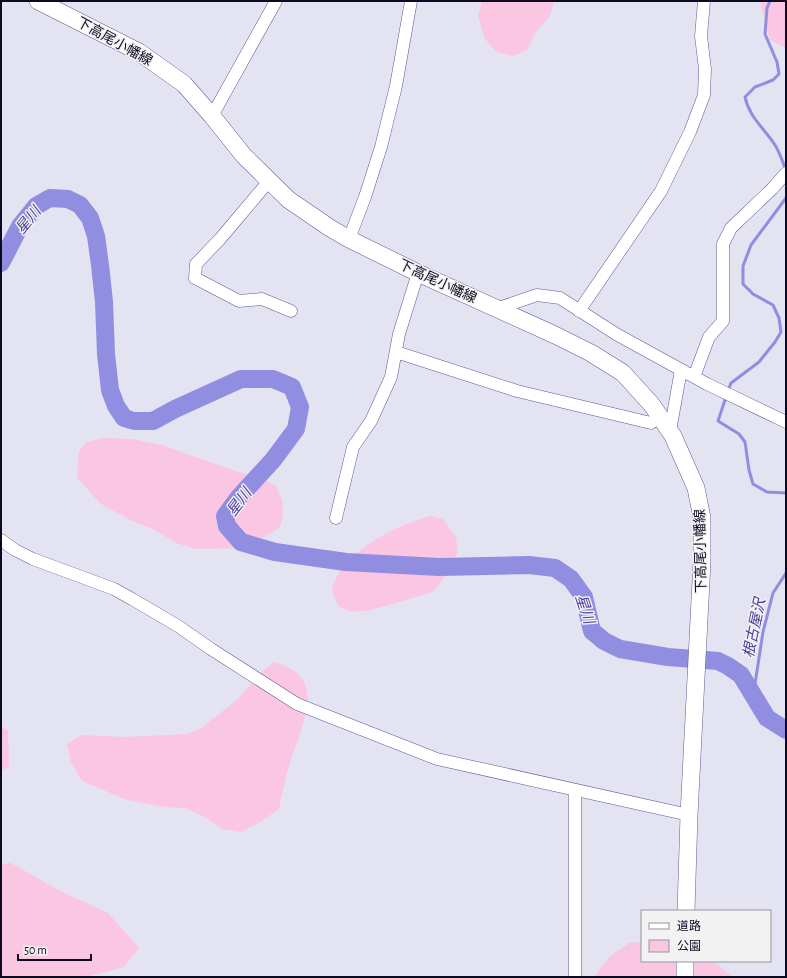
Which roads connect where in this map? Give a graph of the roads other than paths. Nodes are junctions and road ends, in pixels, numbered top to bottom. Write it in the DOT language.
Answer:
graph roads {
  1 [pos="38,1"];
  2 [pos="276,1"];
  3 [pos="411,1"];
  4 [pos="704,1"];
  5 [pos="212,116"];
  6 [pos="786,173"];
  7 [pos="269,181"];
  8 [pos="350,239"];
  9 [pos="418,273"];
  10 [pos="499,308"];
  11 [pos="579,310"];
  12 [pos="291,311"];
  13 [pos="396,352"];
  14 [pos="681,370"];
  15 [pos="694,377"];
  16 [pos="660,416"];
  17 [pos="786,422"];
  18 [pos="670,432"];
  19 [pos="336,518"];
  20 [pos="1,540"];
  21 [pos="575,790"];
  22 [pos="688,814"];
  23 [pos="686,910"];
  24 [pos="685,962"];
  25 [pos="574,977"];
  26 [pos="685,977"];
  1 -- 5 [label="main road, 下高尾小幡線"];
  2 -- 5 [label="street"];
  3 -- 8 [label="street"];
  4 -- 11 [label="street"];
  5 -- 7 [label="main road, 下高尾小幡線"];
  6 -- 15 [label="street"];
  7 -- 8 [label="main road, 下高尾小幡線"];
  7 -- 12 [label="street"];
  8 -- 9 [label="main road, 下高尾小幡線"];
  9 -- 10 [label="main road, 下高尾小幡線"];
  9 -- 13 [label="street"];
  10 -- 11 [label="street"];
  10 -- 16 [label="main road, 下高尾小幡線"];
  11 -- 14 [label="street"];
  13 -- 16 [label="street"];
  13 -- 19 [label="street"];
  14 -- 15 [label="street"];
  14 -- 18 [label="street"];
  15 -- 17 [label="street"];
  16 -- 18 [label="main road, 下高尾小幡線"];
  18 -- 22 [label="main road, 下高尾小幡線"];
  20 -- 21 [label="street"];
  21 -- 22 [label="street"];
  21 -- 25 [label="street"];
  22 -- 23 [label="main road"];
  24 -- 26 [label="main road"];
}
